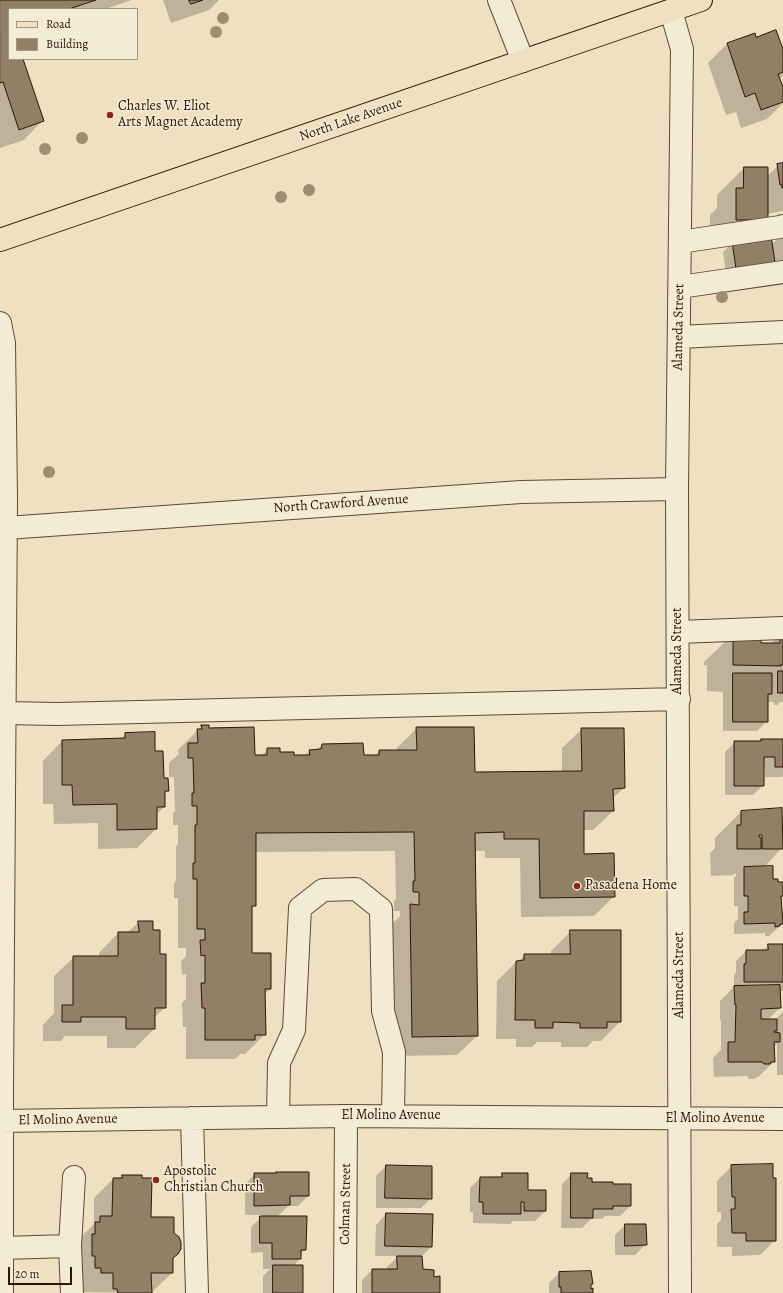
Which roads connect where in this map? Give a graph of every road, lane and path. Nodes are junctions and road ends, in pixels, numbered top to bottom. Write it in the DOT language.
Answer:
graph roads {
  1 [pos="499,0"];
  2 [pos="701,0"];
  3 [pos="671,11"];
  4 [pos="523,61"];
  5 [pos="783,226"];
  6 [pos="0,240"];
  7 [pos="680,242"];
  8 [pos="783,272"];
  9 [pos="680,287"];
  10 [pos="0,323"];
  11 [pos="783,332"];
  12 [pos="679,337"];
  13 [pos="677,489"];
  14 [pos="3,498"];
  15 [pos="6,528"];
  16 [pos="3,589"];
  17 [pos="783,628"];
  18 [pos="678,632"];
  19 [pos="3,652"];
  20 [pos="678,699"];
  21 [pos="5,713"];
  22 [pos="2,803"];
  23 [pos="2,920"];
  24 [pos="393,1115"];
  25 [pos="346,1116"];
  26 [pos="278,1117"];
  27 [pos="192,1118"];
  28 [pos="680,1119"];
  29 [pos="783,1119"];
  30 [pos="1,1121"];
  31 [pos="74,1177"];
  32 [pos="70,1246"];
  33 [pos="2,1248"];
  34 [pos="2,1293"];
  35 [pos="72,1293"];
  36 [pos="197,1293"];
  37 [pos="345,1293"];
  38 [pos="680,1293"];
  1 -- 4 [label="street"];
  2 -- 3 [label="main road, North Lake Avenue"];
  3 -- 4 [label="main road, North Lake Avenue"];
  3 -- 7 [label="street, Alameda Street"];
  4 -- 6 [label="main road, North Lake Avenue"];
  5 -- 7 [label="street"];
  7 -- 9 [label="street, Alameda Street"];
  8 -- 9 [label="street"];
  9 -- 12 [label="street, Alameda Street"];
  10 -- 14 [label="street"];
  11 -- 12 [label="street"];
  12 -- 13 [label="street, Alameda Street"];
  13 -- 15 [label="street, North Crawford Avenue"];
  13 -- 18 [label="street, Alameda Street"];
  14 -- 15 [label="street"];
  15 -- 16 [label="street"];
  16 -- 19 [label="street"];
  17 -- 18 [label="street"];
  18 -- 20 [label="street, Alameda Street"];
  19 -- 21 [label="street"];
  20 -- 21 [label="street"];
  20 -- 28 [label="street, Alameda Street"];
  21 -- 22 [label="street"];
  22 -- 23 [label="street"];
  23 -- 30 [label="street"];
  24 -- 25 [label="street, El Molino Avenue"];
  24 -- 26 [label="street"];
  24 -- 28 [label="street, El Molino Avenue"];
  25 -- 26 [label="street, El Molino Avenue"];
  25 -- 37 [label="street, Colman Street"];
  26 -- 27 [label="street, El Molino Avenue"];
  27 -- 30 [label="street, El Molino Avenue"];
  27 -- 36 [label="street"];
  28 -- 29 [label="street, El Molino Avenue"];
  28 -- 38 [label="street, Alameda Street"];
  30 -- 33 [label="street"];
  31 -- 32 [label="street"];
  32 -- 33 [label="street"];
  32 -- 35 [label="street"];
  33 -- 34 [label="street"];
}
